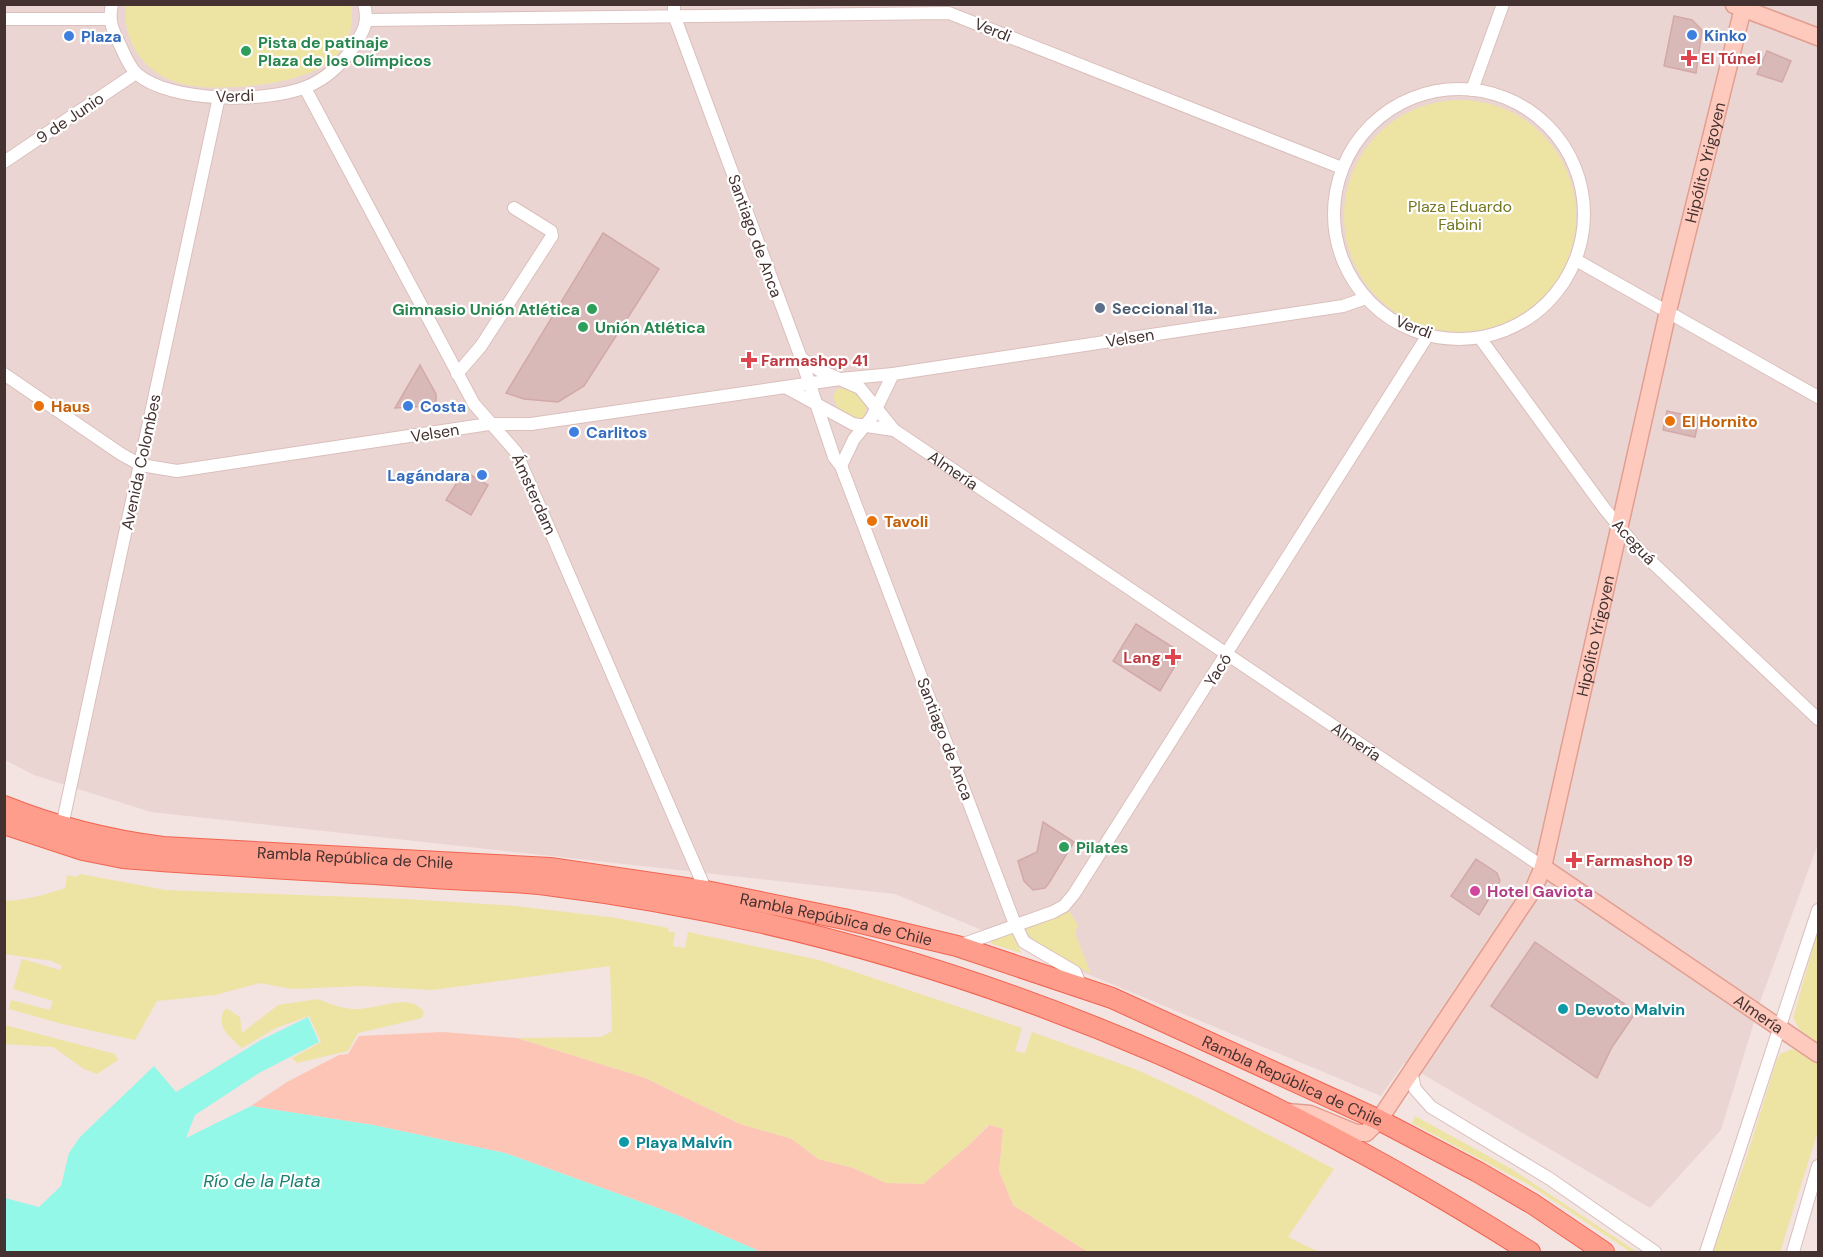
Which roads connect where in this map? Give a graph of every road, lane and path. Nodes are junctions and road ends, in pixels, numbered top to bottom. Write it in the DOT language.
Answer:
graph roads {
  1 [pos="112,4"];
  2 [pos="364,4"];
  3 [pos="1503,4"];
  4 [pos="1740,5"];
  5 [pos="952,9"];
  6 [pos="674,10"];
  7 [pos="4,19"];
  8 [pos="108,19"];
  9 [pos="368,20"];
  10 [pos="1818,37"];
  11 [pos="136,73"];
  12 [pos="305,88"];
  13 [pos="1472,90"];
  14 [pos="219,97"];
  15 [pos="4,162"];
  16 [pos="1342,168"];
  17 [pos="514,208"];
  18 [pos="1576,260"];
  19 [pos="1366,298"];
  20 [pos="1668,311"];
  21 [pos="1428,335"];
  22 [pos="1480,338"];
  23 [pos="801,358"];
  24 [pos="4,374"];
  25 [pos="457,374"];
  26 [pos="893,374"];
  27 [pos="840,379"];
  28 [pos="810,384"];
  29 [pos="787,388"];
  30 [pos="1818,397"];
  31 [pos="817,406"];
  32 [pos="877,406"];
  33 [pos="489,424"];
  34 [pos="866,427"];
  35 [pos="894,430"];
  36 [pos="141,465"];
  37 [pos="841,466"];
  38 [pos="1620,528"];
  39 [pos="1228,654"];
  40 [pos="1818,719"];
  41 [pos="4,806"];
  42 [pos="4,824"];
  43 [pos="62,826"];
  44 [pos="1543,867"];
  45 [pos="706,891"];
  46 [pos="1818,910"];
  47 [pos="1015,924"];
  48 [pos="957,946"];
  49 [pos="1081,986"];
  50 [pos="1779,1027"];
  51 [pos="1818,1053"];
  52 [pos="1412,1071"];
  53 [pos="1280,1111"];
  54 [pos="1379,1120"];
  55 [pos="1818,1166"];
  56 [pos="1530,1252"];
  57 [pos="1604,1252"];
  58 [pos="1655,1252"];
  59 [pos="1706,1252"];
  60 [pos="1793,1252"];
  1 -- 8 [label="street"];
  2 -- 9 [label="street"];
  3 -- 13 [label="street"];
  4 -- 10 [label="street"];
  4 -- 20 [label="street, Hipólito Yrigoyen"];
  5 -- 6 [label="street, Verdi"];
  5 -- 16 [label="street, Verdi"];
  6 -- 9 [label="street, Verdi"];
  6 -- 23 [label="street, Santiago de Anca"];
  7 -- 8 [label="street"];
  8 -- 11 [label="street, Verdi"];
  9 -- 12 [label="street, Verdi"];
  11 -- 14 [label="street, Verdi"];
  11 -- 15 [label="street, 9 de Junio"];
  12 -- 14 [label="street, Verdi"];
  12 -- 25 [label="street, Ámsterdam"];
  13 -- 16 [label="street, Verdi"];
  13 -- 18 [label="street, Verdi"];
  14 -- 36 [label="street, Avenida Colombes"];
  16 -- 19 [label="street, Verdi"];
  17 -- 25 [label="street"];
  18 -- 20 [label="street"];
  18 -- 22 [label="street, Verdi"];
  19 -- 21 [label="street, Verdi"];
  19 -- 26 [label="street, Velsen"];
  20 -- 30 [label="street"];
  20 -- 38 [label="street, Hipólito Yrigoyen"];
  21 -- 22 [label="street, Verdi"];
  21 -- 39 [label="street, Yacó"];
  22 -- 38 [label="street, Aceguá"];
  23 -- 27 [label="street, Almería"];
  23 -- 28 [label="street, Santiago de Anca"];
  24 -- 36 [label="street, Velsen"];
  25 -- 33 [label="street, Ámsterdam"];
  26 -- 27 [label="street, Velsen"];
  26 -- 32 [label="street"];
  27 -- 28 [label="street, Velsen"];
  27 -- 32 [label="street, Almería"];
  28 -- 29 [label="street, Velsen"];
  28 -- 31 [label="street, Santiago de Anca"];
  29 -- 31 [label="street, Almería"];
  29 -- 33 [label="street, Velsen"];
  31 -- 34 [label="street, Almería"];
  31 -- 37 [label="street, Santiago de Anca"];
  32 -- 34 [label="street"];
  32 -- 35 [label="street, Almería"];
  33 -- 36 [label="street, Velsen"];
  33 -- 45 [label="street, Ámsterdam"];
  34 -- 35 [label="street, Almería"];
  34 -- 37 [label="street"];
  35 -- 39 [label="street, Almería"];
  36 -- 43 [label="street, Avenida Colombes"];
  37 -- 47 [label="street, Santiago de Anca"];
  38 -- 40 [label="street, Aceguá"];
  38 -- 44 [label="street, Hipólito Yrigoyen"];
  39 -- 44 [label="street, Almería"];
  39 -- 47 [label="street, Yacó"];
  41 -- 43 [label="main road, Rambla República de Chile"];
  42 -- 53 [label="main road, Rambla República de Chile"];
  43 -- 45 [label="main road, Rambla República de Chile"];
  44 -- 50 [label="street, Almería"];
  44 -- 52 [label="street, Hipólito Yrigoyen"];
  45 -- 48 [label="main road, Rambla República de Chile"];
  46 -- 50 [label="street"];
  47 -- 48 [label="street, Yacó"];
  47 -- 49 [label="street, Santiago de Anca"];
  48 -- 49 [label="main road, Rambla República de Chile"];
  49 -- 54 [label="main road, Rambla República de Chile"];
  50 -- 51 [label="street, Almería"];
  50 -- 59 [label="street"];
  52 -- 54 [label="street, Hipólito Yrigoyen"];
  52 -- 58 [label="street"];
  53 -- 54 [label="street, Hipólito Yrigoyen"];
  53 -- 56 [label="main road, Rambla República de Chile"];
  54 -- 57 [label="main road, Rambla República de Chile"];
  55 -- 60 [label="street"];
}
